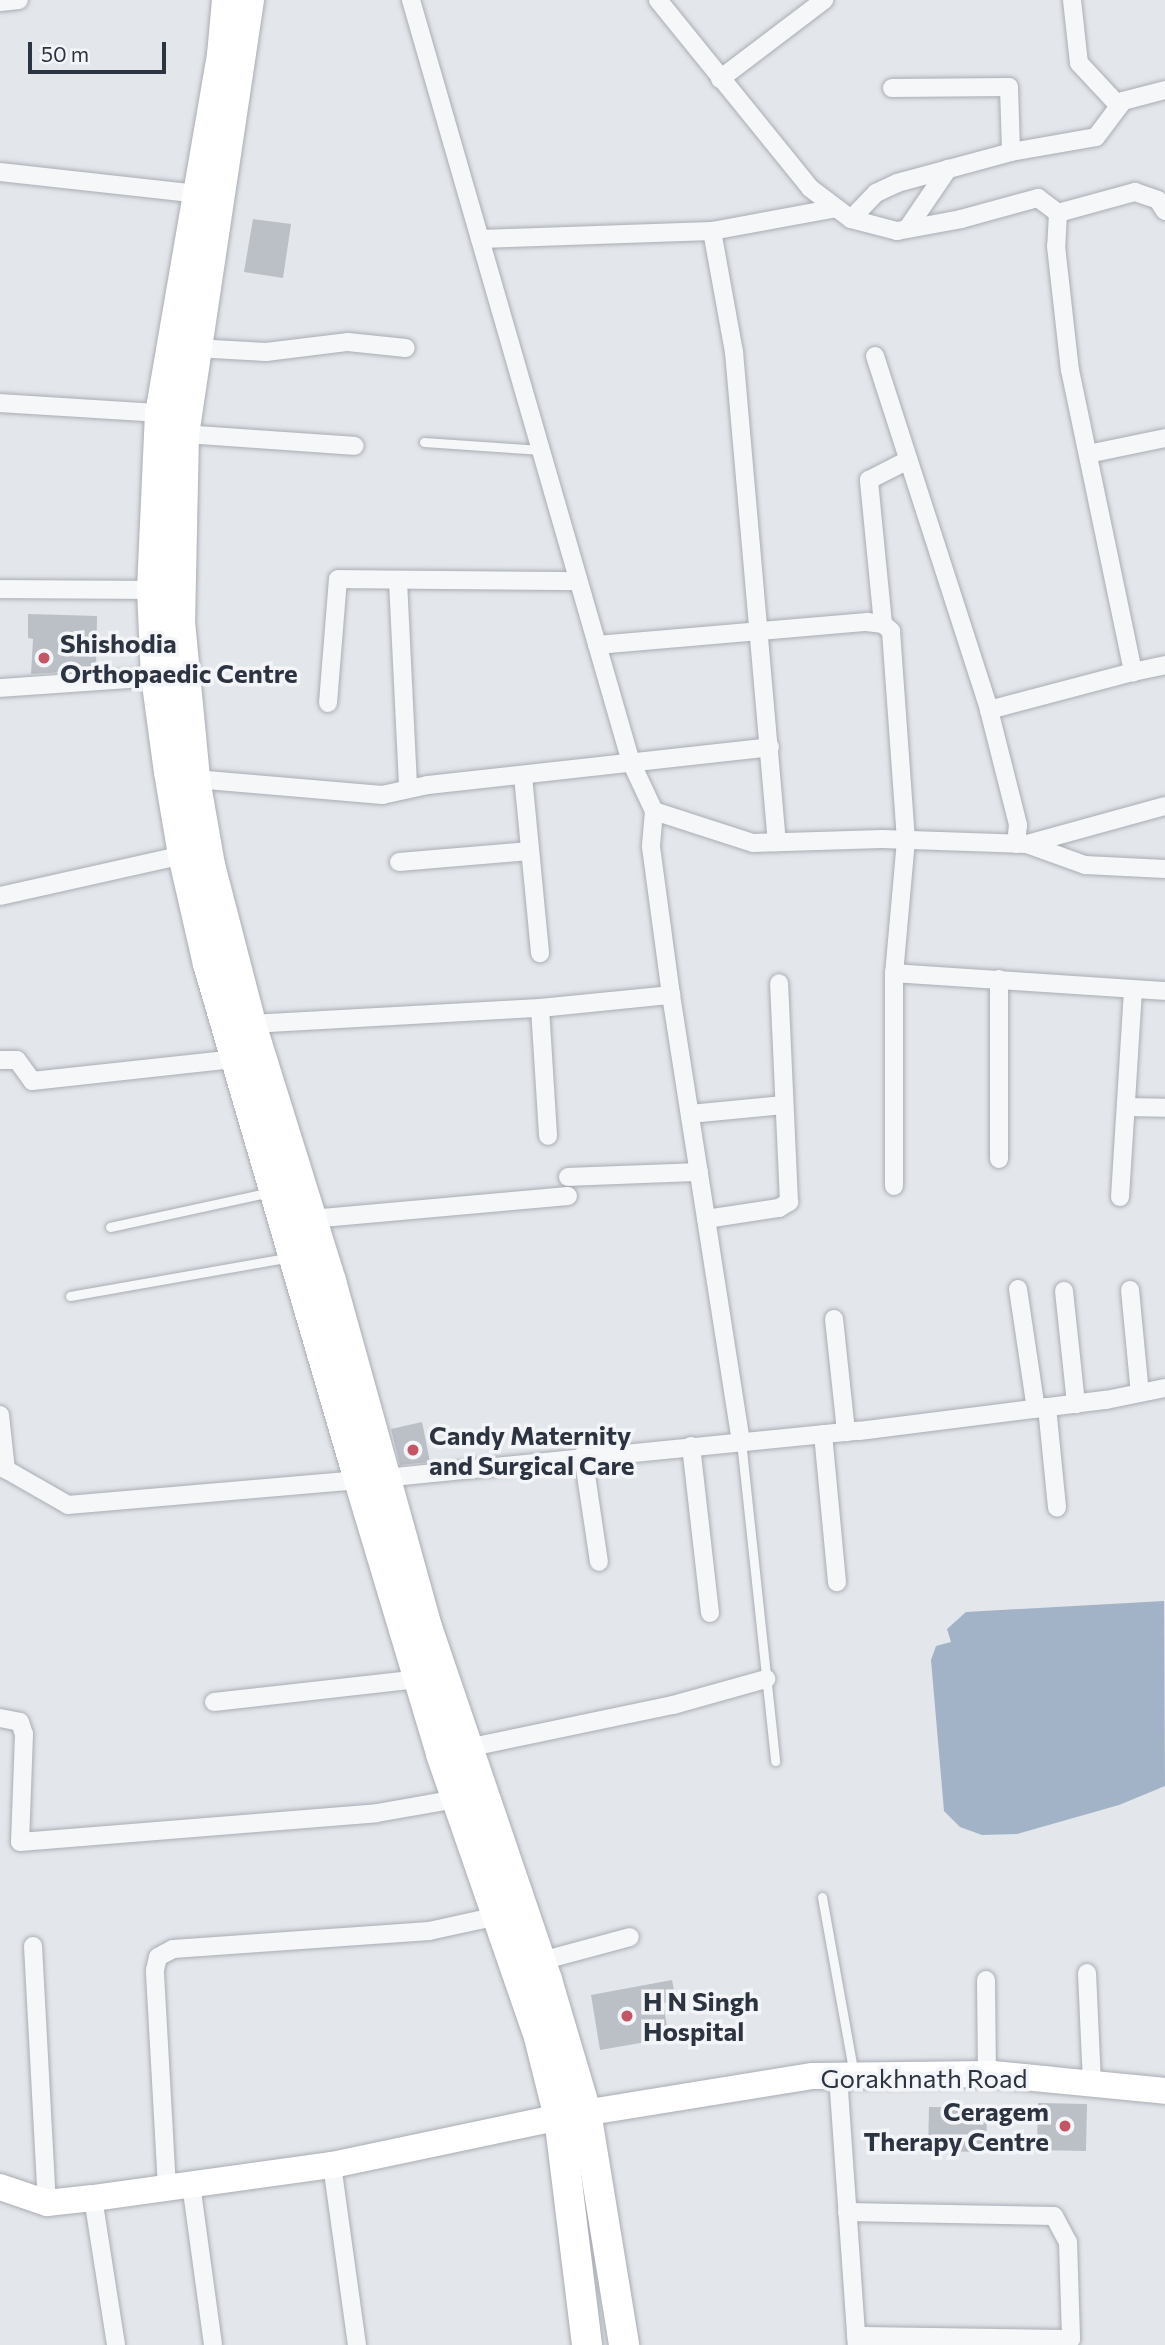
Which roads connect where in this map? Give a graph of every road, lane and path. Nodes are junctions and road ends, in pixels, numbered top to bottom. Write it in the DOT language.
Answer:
graph roads {
  1 [pos="19,0"];
  2 [pos="227,0"];
  3 [pos="249,0"];
  4 [pos="411,0"];
  5 [pos="658,0"];
  6 [pos="824,0"];
  7 [pos="1072,0"];
  8 [pos="0,2"];
  9 [pos="720,79"];
  10 [pos="892,88"];
  11 [pos="1165,90"];
  12 [pos="1119,106"];
  13 [pos="1011,152"];
  14 [pos="948,169"];
  15 [pos="0,172"];
  16 [pos="198,194"];
  17 [pos="1165,211"];
  18 [pos="843,213"];
  19 [pos="1058,213"];
  20 [pos="907,229"];
  21 [pos="712,231"];
  22 [pos="480,239"];
  23 [pos="195,348"];
  24 [pos="405,348"];
  25 [pos="875,356"];
  26 [pos="0,403"];
  27 [pos="160,413"];
  28 [pos="184,434"];
  29 [pos="1165,438"];
  30 [pos="424,442"];
  31 [pos="355,446"];
  32 [pos="541,450"];
  33 [pos="1088,454"];
  34 [pos="908,460"];
  35 [pos="398,581"];
  36 [pos="578,581"];
  37 [pos="0,589"];
  38 [pos="152,590"];
  39 [pos="883,624"];
  40 [pos="760,631"];
  41 [pos="597,645"];
  42 [pos="1165,665"];
  43 [pos="1133,671"];
  44 [pos="156,677"];
  45 [pos="0,688"];
  46 [pos="328,703"];
  47 [pos="989,710"];
  48 [pos="769,747"];
  49 [pos="631,762"];
  50 [pos="523,776"];
  51 [pos="195,779"];
  52 [pos="408,789"];
  53 [pos="1165,806"];
  54 [pos="654,811"];
  55 [pos="906,840"];
  56 [pos="778,842"];
  57 [pos="1022,844"];
  58 [pos="530,851"];
  59 [pos="183,855"];
  60 [pos="399,862"];
  61 [pos="1165,869"];
  62 [pos="0,896"];
  63 [pos="540,953"];
  64 [pos="894,975"];
  65 [pos="999,979"];
  66 [pos="779,983"];
  67 [pos="1133,989"];
  68 [pos="1165,991"];
  69 [pos="671,995"];
  70 [pos="540,1008"];
  71 [pos="251,1024"];
  72 [pos="236,1059"];
  73 [pos="0,1060"];
  74 [pos="784,1105"];
  75 [pos="1126,1107"];
  76 [pos="1165,1108"];
  77 [pos="690,1114"];
  78 [pos="548,1136"];
  79 [pos="999,1159"];
  80 [pos="699,1172"];
  81 [pos="568,1177"];
  82 [pos="894,1186"];
  83 [pos="276,1191"];
  84 [pos="568,1196"];
  85 [pos="1121,1197"];
  86 [pos="312,1219"];
  87 [pos="706,1219"];
  88 [pos="110,1227"];
  89 [pos="296,1256"];
  90 [pos="1018,1289"];
  91 [pos="1130,1290"];
  92 [pos="1064,1291"];
  93 [pos="70,1296"];
  94 [pos="834,1320"];
  95 [pos="1165,1388"];
  96 [pos="1140,1393"];
  97 [pos="1076,1404"];
  98 [pos="1042,1408"];
  99 [pos="0,1415"];
  100 [pos="846,1432"];
  101 [pos="823,1434"];
  102 [pos="741,1441"];
  103 [pos="691,1446"];
  104 [pos="583,1455"];
  105 [pos="3,1468"];
  106 [pos="372,1479"];
  107 [pos="1057,1508"];
  108 [pos="599,1562"];
  109 [pos="838,1582"];
  110 [pos="710,1613"];
  111 [pos="418,1679"];
  112 [pos="766,1679"];
  113 [pos="214,1702"];
  114 [pos="0,1718"];
  115 [pos="467,1748"];
  116 [pos="775,1762"];
  117 [pos="456,1799"];
  118 [pos="822,1897"];
  119 [pos="498,1916"];
  120 [pos="630,1937"];
  121 [pos="33,1945"];
  122 [pos="541,1961"];
  123 [pos="1087,1973"];
  124 [pos="986,1980"];
  125 [pos="987,2074"];
  126 [pos="846,2076"];
  127 [pos="1091,2084"];
  128 [pos="1165,2091"];
  129 [pos="573,2115"];
  130 [pos="332,2165"];
  131 [pos="179,2186"];
  132 [pos="0,2187"];
  133 [pos="93,2199"];
  134 [pos="47,2203"];
  135 [pos="847,2212"];
  136 [pos="856,2341"];
  137 [pos="1004,2342"];
  138 [pos="1071,2342"];
  139 [pos="116,2345"];
  140 [pos="213,2345"];
  141 [pos="357,2345"];
  142 [pos="587,2345"];
  143 [pos="624,2345"];
  1 -- 8 [label="street"];
  2 -- 16 [label="main road"];
  3 -- 23 [label="main road"];
  4 -- 22 [label="street"];
  5 -- 9 [label="street"];
  6 -- 9 [label="street"];
  7 -- 12 [label="street"];
  9 -- 18 [label="street"];
  10 -- 13 [label="street"];
  11 -- 12 [label="street"];
  12 -- 13 [label="street"];
  13 -- 14 [label="street"];
  14 -- 18 [label="street"];
  14 -- 20 [label="street"];
  15 -- 16 [label="street"];
  16 -- 27 [label="main road"];
  17 -- 19 [label="street"];
  18 -- 20 [label="street"];
  18 -- 21 [label="street"];
  19 -- 20 [label="street"];
  19 -- 33 [label="street"];
  21 -- 22 [label="street"];
  21 -- 40 [label="street"];
  22 -- 32 [label="street"];
  23 -- 24 [label="street"];
  23 -- 28 [label="main road"];
  25 -- 34 [label="street"];
  26 -- 27 [label="street"];
  27 -- 38 [label="main road"];
  28 -- 31 [label="street"];
  28 -- 51 [label="main road"];
  29 -- 33 [label="street"];
  30 -- 32 [label="lane"];
  32 -- 36 [label="street"];
  33 -- 43 [label="street"];
  34 -- 39 [label="street"];
  34 -- 47 [label="street"];
  35 -- 36 [label="street"];
  35 -- 46 [label="street"];
  35 -- 52 [label="street"];
  36 -- 41 [label="street"];
  37 -- 38 [label="street"];
  38 -- 44 [label="main road"];
  39 -- 40 [label="street"];
  39 -- 55 [label="street"];
  40 -- 41 [label="street"];
  40 -- 48 [label="street"];
  41 -- 49 [label="street"];
  42 -- 43 [label="street"];
  43 -- 47 [label="street"];
  44 -- 45 [label="street"];
  44 -- 59 [label="main road"];
  47 -- 57 [label="street"];
  48 -- 49 [label="street"];
  48 -- 56 [label="street"];
  49 -- 50 [label="street"];
  49 -- 54 [label="street"];
  50 -- 52 [label="street"];
  50 -- 58 [label="street"];
  51 -- 52 [label="street"];
  51 -- 71 [label="main road"];
  53 -- 57 [label="street"];
  54 -- 56 [label="street"];
  54 -- 69 [label="street"];
  55 -- 56 [label="street"];
  55 -- 57 [label="street"];
  55 -- 64 [label="street"];
  57 -- 61 [label="street"];
  58 -- 60 [label="street"];
  58 -- 63 [label="street"];
  59 -- 62 [label="street"];
  59 -- 72 [label="main road"];
  64 -- 65 [label="street"];
  64 -- 82 [label="street"];
  65 -- 67 [label="street"];
  65 -- 79 [label="street"];
  66 -- 74 [label="street"];
  67 -- 68 [label="street"];
  67 -- 75 [label="street"];
  69 -- 70 [label="street"];
  69 -- 77 [label="street"];
  70 -- 71 [label="street"];
  70 -- 78 [label="street"];
  71 -- 86 [label="main road"];
  72 -- 73 [label="street"];
  72 -- 83 [label="main road"];
  74 -- 77 [label="street"];
  74 -- 87 [label="street"];
  75 -- 76 [label="street"];
  75 -- 85 [label="street"];
  77 -- 80 [label="street"];
  80 -- 81 [label="street"];
  80 -- 87 [label="street"];
  83 -- 88 [label="lane"];
  83 -- 89 [label="main road"];
  84 -- 86 [label="street"];
  86 -- 106 [label="main road"];
  87 -- 102 [label="street"];
  89 -- 93 [label="lane"];
  89 -- 106 [label="main road"];
  90 -- 98 [label="street"];
  91 -- 96 [label="street"];
  92 -- 97 [label="street"];
  94 -- 100 [label="street"];
  95 -- 96 [label="street"];
  96 -- 97 [label="street"];
  97 -- 98 [label="street"];
  98 -- 100 [label="street"];
  98 -- 107 [label="street"];
  99 -- 105 [label="street"];
  100 -- 101 [label="street"];
  101 -- 102 [label="street"];
  101 -- 109 [label="street"];
  102 -- 103 [label="street"];
  102 -- 112 [label="lane"];
  103 -- 104 [label="street"];
  103 -- 110 [label="street"];
  104 -- 106 [label="street"];
  104 -- 108 [label="street"];
  105 -- 106 [label="street"];
  106 -- 111 [label="main road"];
  106 -- 115 [label="main road"];
  111 -- 113 [label="street"];
  111 -- 117 [label="main road"];
  112 -- 115 [label="street"];
  112 -- 116 [label="lane"];
  114 -- 117 [label="street"];
  115 -- 122 [label="main road"];
  117 -- 119 [label="main road"];
  118 -- 126 [label="lane"];
  119 -- 129 [label="main road"];
  119 -- 131 [label="street"];
  120 -- 122 [label="street"];
  121 -- 134 [label="street"];
  122 -- 129 [label="main road"];
  123 -- 127 [label="street"];
  124 -- 125 [label="street"];
  125 -- 126 [label="main road, Gorakhnath Road"];
  125 -- 127 [label="main road, Gorakhnath Road"];
  126 -- 129 [label="main road, Gorakhnath Road"];
  126 -- 135 [label="street"];
  127 -- 128 [label="main road, Gorakhnath Road"];
  129 -- 130 [label="main road, Gorakhnath Road"];
  129 -- 142 [label="main road"];
  129 -- 143 [label="main road"];
  130 -- 131 [label="main road, Gorakhnath Road"];
  130 -- 141 [label="street"];
  131 -- 133 [label="main road, Gorakhnath Road"];
  131 -- 140 [label="street"];
  132 -- 134 [label="main road"];
  133 -- 134 [label="main road, Gorakhnath Road"];
  133 -- 139 [label="street"];
  135 -- 136 [label="street"];
  135 -- 138 [label="street"];
  136 -- 137 [label="street"];
  137 -- 138 [label="street"];
}
